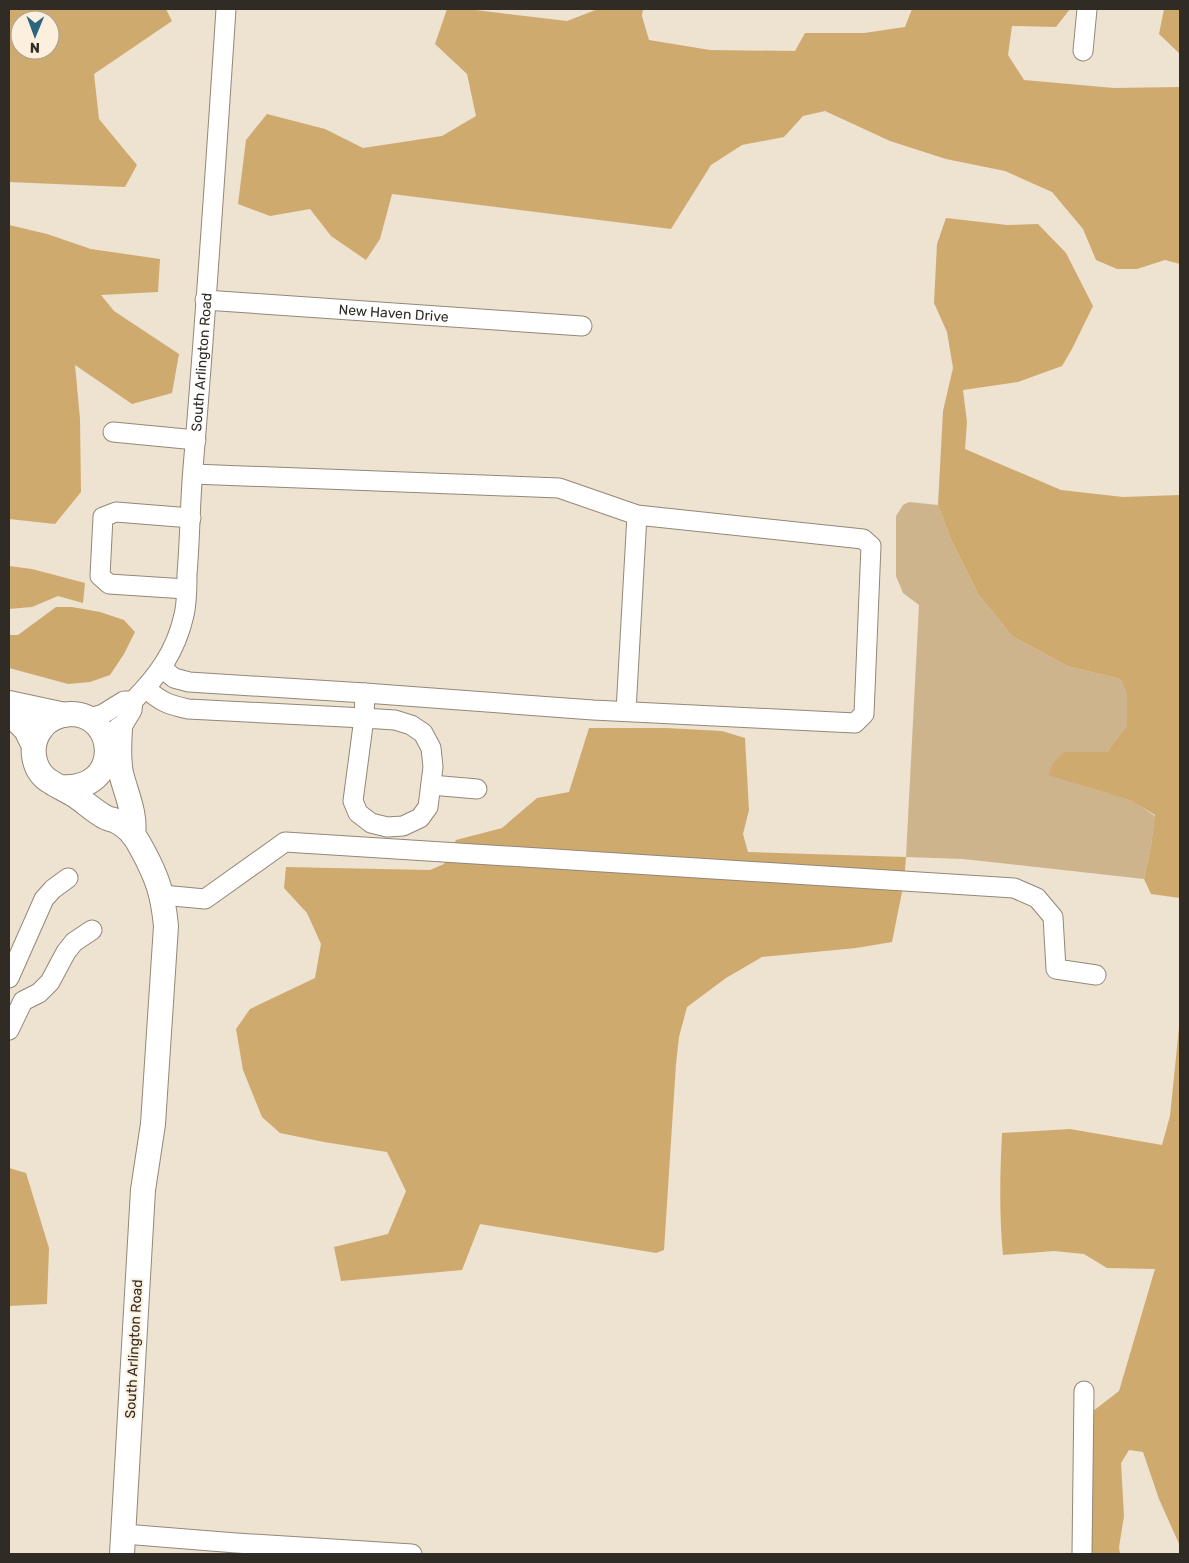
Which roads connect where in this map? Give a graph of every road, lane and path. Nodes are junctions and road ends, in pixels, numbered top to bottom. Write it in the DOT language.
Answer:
graph roads {
  1 [pos="226,9"];
  2 [pos="1087,9"];
  3 [pos="1083,51"];
  4 [pos="205,300"];
  5 [pos="582,326"];
  6 [pos="113,432"];
  7 [pos="196,440"];
  8 [pos="193,474"];
  9 [pos="637,515"];
  10 [pos="191,518"];
  11 [pos="186,589"];
  12 [pos="162,668"];
  13 [pos="365,693"];
  14 [pos="139,694"];
  15 [pos="9,703"];
  16 [pos="9,712"];
  17 [pos="626,712"];
  18 [pos="74,716"];
  19 [pos="364,718"];
  20 [pos="120,729"];
  21 [pos="34,746"];
  22 [pos="106,760"];
  23 [pos="431,785"];
  24 [pos="61,787"];
  25 [pos="477,789"];
  26 [pos="125,828"];
  27 [pos="68,878"];
  28 [pos="162,895"];
  29 [pos="92,930"];
  30 [pos="1096,975"];
  31 [pos="9,978"];
  32 [pos="9,1030"];
  33 [pos="1084,1391"];
  34 [pos="123,1544"];
  35 [pos="308,1551"];
  36 [pos="412,1554"];
  37 [pos="1082,1554"];
  1 -- 4 [label="street, South Arlington Road"];
  2 -- 3 [label="street"];
  4 -- 5 [label="street, New Haven Drive"];
  4 -- 7 [label="street, South Arlington Road"];
  6 -- 7 [label="street"];
  7 -- 8 [label="street, South Arlington Road"];
  8 -- 9 [label="street"];
  8 -- 10 [label="street, South Arlington Road"];
  9 -- 17 [label="street"];
  9 -- 17 [label="street"];
  10 -- 11 [label="street, South Arlington Road"];
  10 -- 11 [label="street"];
  11 -- 12 [label="street, South Arlington Road"];
  12 -- 13 [label="street"];
  12 -- 14 [label="street, South Arlington Road"];
  13 -- 17 [label="street"];
  13 -- 19 [label="street"];
  14 -- 18 [label="street, South Arlington Road"];
  14 -- 19 [label="street"];
  14 -- 20 [label="street, South Arlington Road"];
  15 -- 18 [label="main road"];
  16 -- 21 [label="main road"];
  18 -- 21 [label="main road"];
  18 -- 22 [label="main road"];
  19 -- 23 [label="street"];
  19 -- 23 [label="street"];
  20 -- 22 [label="street, South Arlington Road"];
  20 -- 26 [label="main road"];
  21 -- 24 [label="main road"];
  22 -- 24 [label="main road"];
  22 -- 26 [label="main road"];
  23 -- 25 [label="street"];
  24 -- 26 [label="main road"];
  26 -- 28 [label="main road, South Arlington Road"];
  27 -- 31 [label="street"];
  28 -- 30 [label="street"];
  28 -- 34 [label="main road, South Arlington Road"];
  29 -- 32 [label="street"];
  33 -- 37 [label="street"];
  34 -- 35 [label="street"];
  35 -- 36 [label="street"];
}
